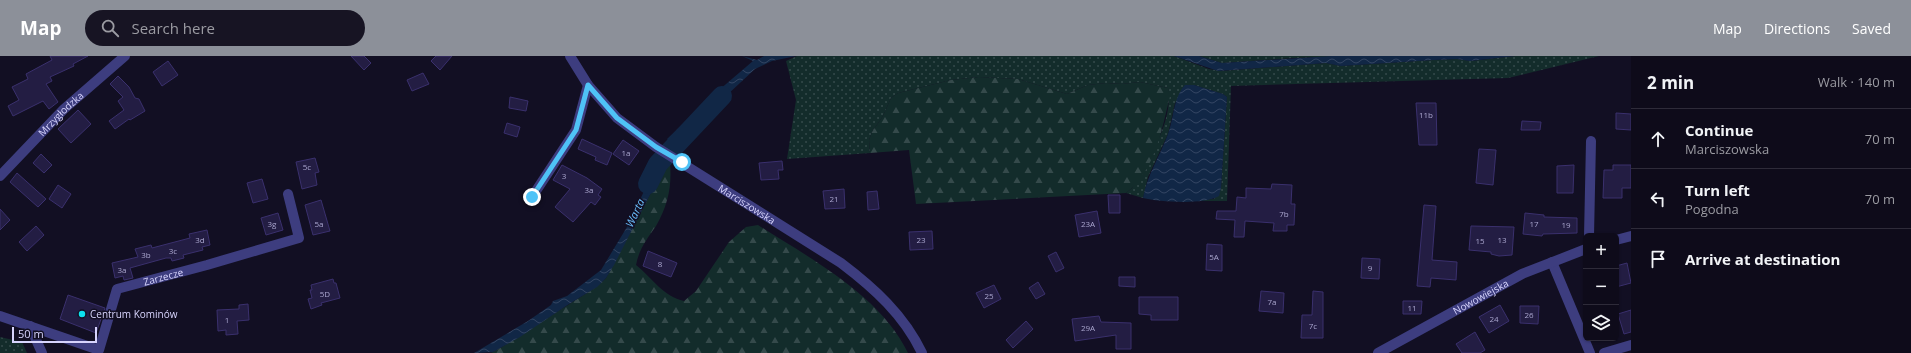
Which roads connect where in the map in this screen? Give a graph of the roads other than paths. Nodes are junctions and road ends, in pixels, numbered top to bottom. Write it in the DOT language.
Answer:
graph roads {
  1 [pos="125,56"];
  2 [pos="570,56"];
  3 [pos="588,85"];
  4 [pos="1591,141"];
  5 [pos="0,176"];
  6 [pos="288,194"];
  7 [pos="532,197"];
  8 [pos="1589,233"];
  9 [pos="1631,236"];
  10 [pos="1619,239"];
  11 [pos="1583,250"];
  12 [pos="1552,262"];
  13 [pos="0,316"];
  14 [pos="27,325"];
  15 [pos="1631,346"];
  16 [pos="42,353"];
  17 [pos="922,353"];
  18 [pos="1378,353"];
  19 [pos="1590,353"];
  20 [pos="1604,353"];
  1 -- 5 [label="street, Mrzygłodzka"];
  2 -- 3 [label="street, Marciszowska"];
  3 -- 7 [label="street"];
  3 -- 17 [label="street, Marciszowska"];
  4 -- 8 [label="street"];
  6 -- 14 [label="street, Zarzecze"];
  9 -- 10 [label="street"];
  11 -- 12 [label="street, Nowowiejska"];
  12 -- 18 [label="street, Nowowiejska"];
  12 -- 19 [label="street"];
  13 -- 14 [label="street"];
  14 -- 16 [label="street"];
  15 -- 20 [label="street"];
}
